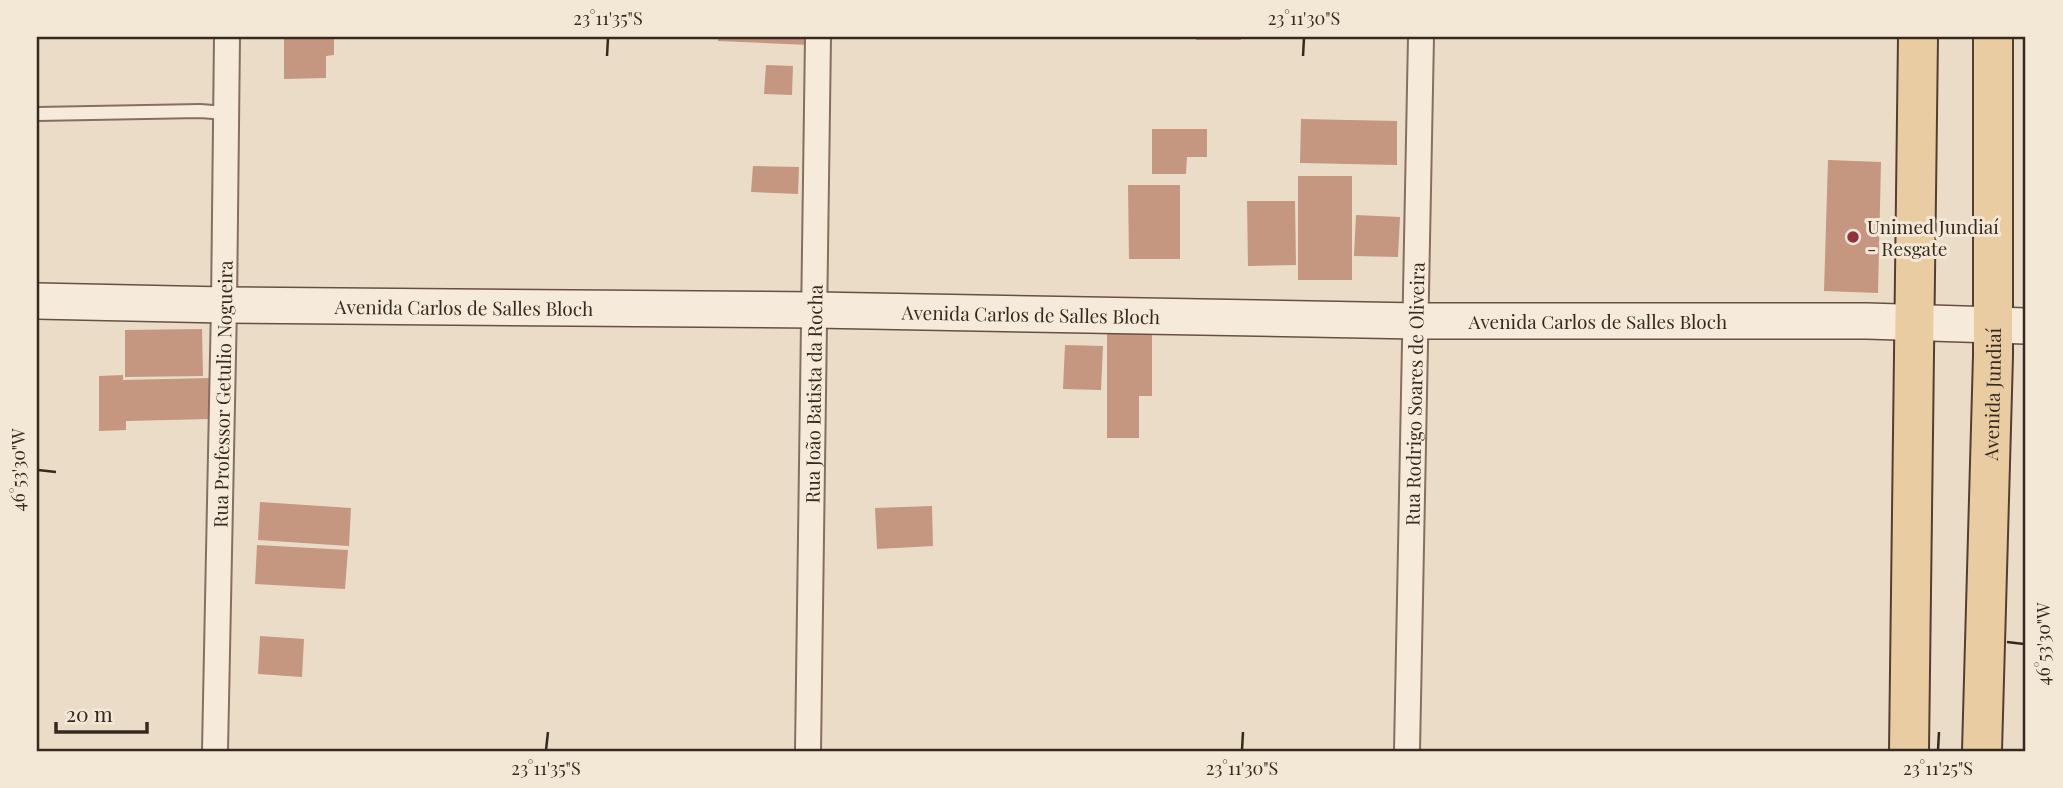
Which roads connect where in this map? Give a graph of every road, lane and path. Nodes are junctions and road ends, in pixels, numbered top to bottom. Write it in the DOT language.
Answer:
graph roads {
  1 [pos="227,37"];
  2 [pos="818,37"];
  3 [pos="1421,37"];
  4 [pos="1918,37"];
  5 [pos="1993,37"];
  6 [pos="226,113"];
  7 [pos="37,114"];
  8 [pos="37,301"];
  9 [pos="225,305"];
  10 [pos="816,310"];
  11 [pos="1417,320"];
  12 [pos="1915,322"];
  13 [pos="2009,325"];
  14 [pos="215,751"];
  15 [pos="808,751"];
  16 [pos="1407,751"];
  17 [pos="1909,751"];
  18 [pos="1982,751"];
  1 -- 6 [label="street, Rua Professor Getulio Nogueira"];
  2 -- 10 [label="street, Rua João Batista da Rocha"];
  3 -- 11 [label="street, Rua Rodrigo Soares de Oliveira"];
  4 -- 12 [label="main road"];
  5 -- 13 [label="main road, Avenida Jundiaí"];
  6 -- 7 [label="lane"];
  6 -- 9 [label="street, Rua Professor Getulio Nogueira"];
  8 -- 9 [label="street, Avenida Carlos de Salles Bloch"];
  9 -- 10 [label="street, Avenida Carlos de Salles Bloch"];
  9 -- 14 [label="street, Rua Professor Getulio Nogueira"];
  10 -- 11 [label="street, Avenida Carlos de Salles Bloch"];
  10 -- 15 [label="street, Rua João Batista da Rocha"];
  11 -- 12 [label="street, Avenida Carlos de Salles Bloch"];
  11 -- 16 [label="street, Rua Rodrigo Soares de Oliveira"];
  12 -- 13 [label="street, Avenida Carlos de Salles Bloch"];
  12 -- 17 [label="main road"];
  13 -- 18 [label="main road, Avenida Jundiaí"];
}
